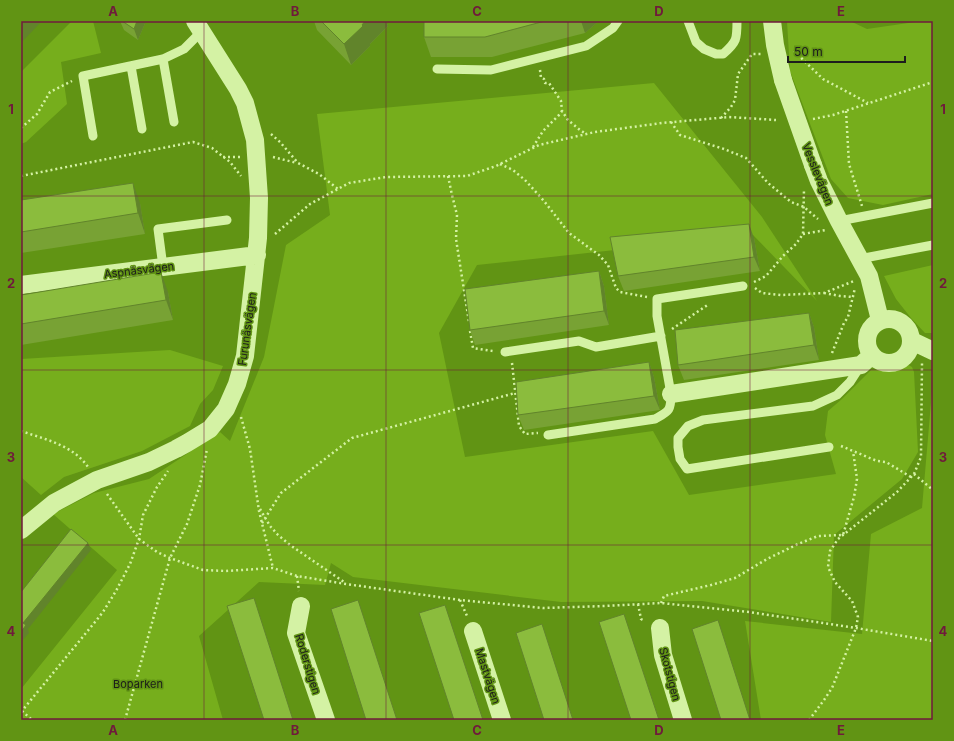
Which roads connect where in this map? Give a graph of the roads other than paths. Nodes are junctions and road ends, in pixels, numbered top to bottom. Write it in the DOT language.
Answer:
graph roads {
  1 [pos="618,21"];
  2 [pos="688,21"];
  3 [pos="737,21"];
  4 [pos="772,21"];
  5 [pos="198,26"];
  6 [pos="163,59"];
  7 [pos="131,66"];
  8 [pos="437,69"];
  9 [pos="174,122"];
  10 [pos="142,129"];
  11 [pos="94,136"];
  12 [pos="933,202"];
  13 [pos="227,220"];
  14 [pos="840,224"];
  15 [pos="933,245"];
  16 [pos="257,247"];
  17 [pos="859,259"];
  18 [pos="163,267"];
  19 [pos="21,285"];
  20 [pos="738,287"];
  21 [pos="880,320"];
  22 [pos="661,336"];
  23 [pos="923,346"];
  24 [pos="505,352"];
  25 [pos="866,360"];
  26 [pos="671,394"];
  27 [pos="548,435"];
  28 [pos="828,447"];
  29 [pos="21,530"];
  30 [pos="301,606"];
  31 [pos="660,628"];
  32 [pos="473,632"];
  33 [pos="326,720"];
  34 [pos="502,720"];
  35 [pos="683,720"];
  1 -- 8 [label="lane"];
  2 -- 3 [label="lane"];
  4 -- 14 [label="street, Vesslevägen, bridge"];
  5 -- 6 [label="lane"];
  5 -- 16 [label="street, Furunäsvägen"];
  6 -- 7 [label="lane"];
  6 -- 9 [label="lane"];
  7 -- 10 [label="lane"];
  7 -- 11 [label="lane"];
  12 -- 14 [label="lane"];
  13 -- 18 [label="lane"];
  14 -- 17 [label="street, Vesslevägen"];
  15 -- 17 [label="lane"];
  16 -- 18 [label="street, Aspnäsvägen"];
  16 -- 29 [label="street, Furunäsvägen"];
  17 -- 21 [label="street, Vesslevägen"];
  18 -- 19 [label="street, Aspnäsvägen"];
  20 -- 22 [label="lane"];
  21 -- 23 [label="street"];
  21 -- 25 [label="street"];
  22 -- 24 [label="lane"];
  22 -- 26 [label="lane"];
  23 -- 25 [label="street"];
  25 -- 26 [label="street"];
  25 -- 28 [label="lane"];
  26 -- 27 [label="lane"];
  30 -- 33 [label="street, Roderstigen"];
  31 -- 35 [label="street, Skotstigen"];
  32 -- 34 [label="street, Mastvägen"];
}
